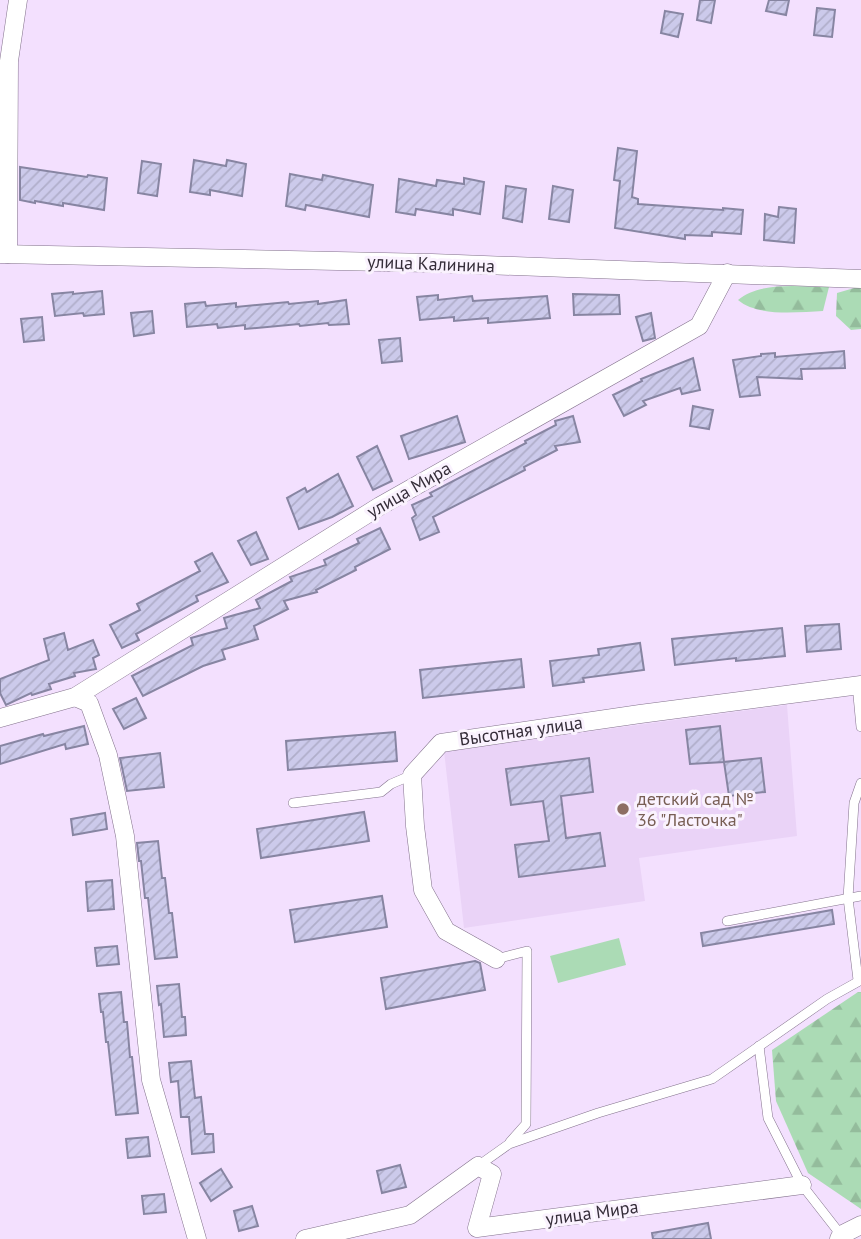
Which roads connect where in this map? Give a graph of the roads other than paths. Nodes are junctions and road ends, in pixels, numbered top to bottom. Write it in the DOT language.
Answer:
graph roads {
  1 [pos="18,0"];
  2 [pos="4,254"];
  3 [pos="727,273"];
  4 [pos="861,279"];
  5 [pos="859,685"];
  6 [pos="75,697"];
  7 [pos="0,718"];
  8 [pos="861,727"];
  9 [pos="412,775"];
  10 [pos="861,783"];
  11 [pos="293,803"];
  12 [pos="861,896"];
  13 [pos="848,898"];
  14 [pos="727,921"];
  15 [pos="496,959"];
  16 [pos="860,980"];
  17 [pos="759,1046"];
  18 [pos="509,1144"];
  19 [pos="478,1166"];
  20 [pos="802,1185"];
  21 [pos="861,1225"];
  22 [pos="840,1237"];
  23 [pos="197,1239"];
  24 [pos="305,1239"];
  1 -- 2 [label="street"];
  2 -- 3 [label="street, улица Калинина"];
  3 -- 4 [label="street, улица Калинина"];
  3 -- 6 [label="street, улица Мира"];
  5 -- 8 [label="lane"];
  5 -- 9 [label="street, Высотная улица"];
  6 -- 7 [label="street, улица Мира"];
  6 -- 23 [label="street"];
  9 -- 11 [label="lane"];
  9 -- 15 [label="street"];
  10 -- 13 [label="lane"];
  12 -- 13 [label="lane"];
  13 -- 14 [label="lane"];
  13 -- 16 [label="lane"];
  15 -- 18 [label="lane"];
  16 -- 17 [label="lane"];
  17 -- 18 [label="lane"];
  17 -- 20 [label="lane"];
  18 -- 19 [label="lane"];
  19 -- 20 [label="street, улица Мира"];
  19 -- 24 [label="street"];
  20 -- 22 [label="lane"];
  21 -- 22 [label="street"];
}
